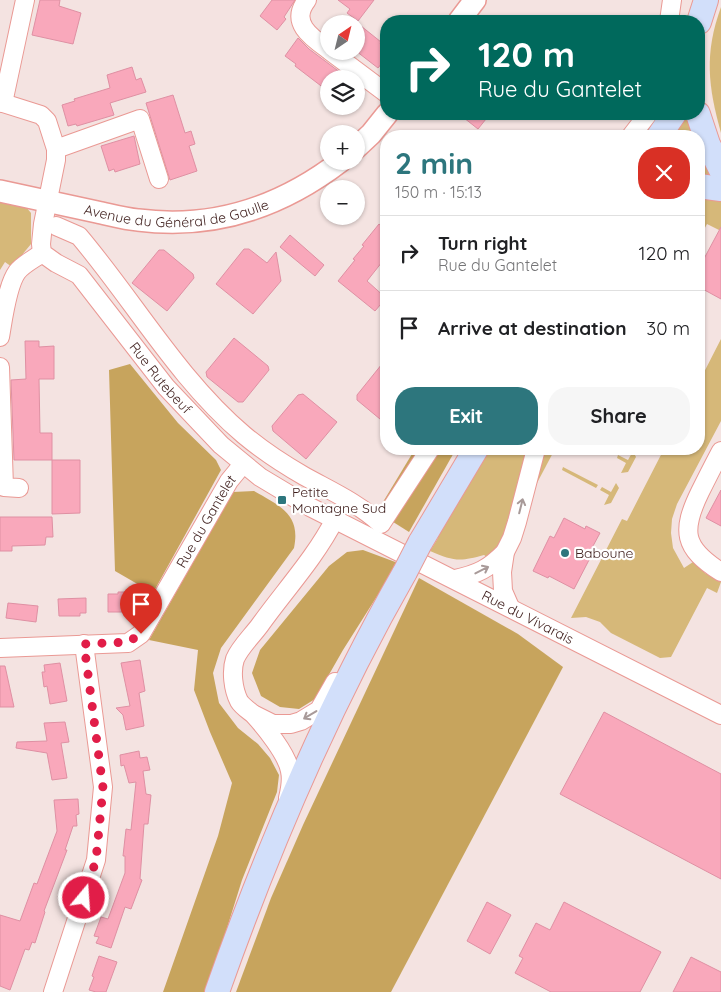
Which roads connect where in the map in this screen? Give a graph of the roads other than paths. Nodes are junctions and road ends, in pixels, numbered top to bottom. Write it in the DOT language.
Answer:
graph roads {
  1 [pos="25,0"];
  2 [pos="307,0"];
  3 [pos="475,0"];
  4 [pos="672,0"];
  5 [pos="706,0"];
  6 [pos="464,15"];
  7 [pos="670,15"];
  8 [pos="701,15"];
  9 [pos="320,43"];
  10 [pos="341,60"];
  11 [pos="380,89"];
  12 [pos="1,102"];
  13 [pos="382,120"];
  14 [pos="643,120"];
  15 [pos="636,130"];
  16 [pos="705,135"];
  17 [pos="365,140"];
  18 [pos="56,148"];
  19 [pos="330,170"];
  20 [pos="721,170"];
  21 [pos="159,179"];
  22 [pos="705,187"];
  23 [pos="721,189"];
  24 [pos="0,191"];
  25 [pos="48,201"];
  26 [pos="56,226"];
  27 [pos="42,253"];
  28 [pos="0,337"];
  29 [pos="0,367"];
  30 [pos="721,451"];
  31 [pos="426,455"];
  32 [pos="472,455"];
  33 [pos="534,455"];
  34 [pos="243,464"];
  35 [pos="19,488"];
  36 [pos="335,519"];
  37 [pos="505,552"];
  38 [pos="721,572"];
  39 [pos="455,579"];
  40 [pos="510,607"];
  41 [pos="378,620"];
  42 [pos="84,644"];
  43 [pos="0,648"];
  44 [pos="253,714"];
  45 [pos="721,715"];
  46 [pos="278,831"];
  47 [pos="53,992"];
  48 [pos="217,992"];
  1 -- 12 [label="street"];
  2 -- 9 [label="street"];
  3 -- 6 [label="street"];
  4 -- 7 [label="street"];
  5 -- 8 [label="main road"];
  10 -- 11 [label="street"];
  12 -- 18 [label="street"];
  13 -- 17 [label="street"];
  14 -- 15 [label="street"];
  16 -- 20 [label="main road"];
  18 -- 21 [label="street"];
  18 -- 25 [label="street"];
  19 -- 25 [label="street, Avenue du Général de Gaulle"];
  22 -- 23 [label="main road"];
  24 -- 25 [label="street, Avenue du Général de Gaulle"];
  25 -- 27 [label="street"];
  26 -- 31 [label="street"];
  27 -- 28 [label="street"];
  27 -- 34 [label="street, Rue Rutebeuf"];
  29 -- 35 [label="street"];
  30 -- 38 [label="street"];
  32 -- 41 [label="main road, bridge"];
  37 -- 33 [label="street, one-way"];
  34 -- 36 [label="street, Rue Rutebeuf"];
  34 -- 42 [label="street, Rue du Gantelet"];
  36 -- 39 [label="street, Rue du Vivarais"];
  36 -- 44 [label="street"];
  39 -- 37 [label="street, one-way"];
  37 -- 40 [label="street"];
  39 -- 40 [label="street, Rue du Vivarais"];
  40 -- 45 [label="street, Rue du Vivarais"];
  41 -- 44 [label="street, one-way"];
  41 -- 46 [label="main road"];
  42 -- 43 [label="street, Rue du Gantelet"];
  42 -- 47 [label="street"];
  44 -- 46 [label="street"];
  46 -- 48 [label="main road"];
}
